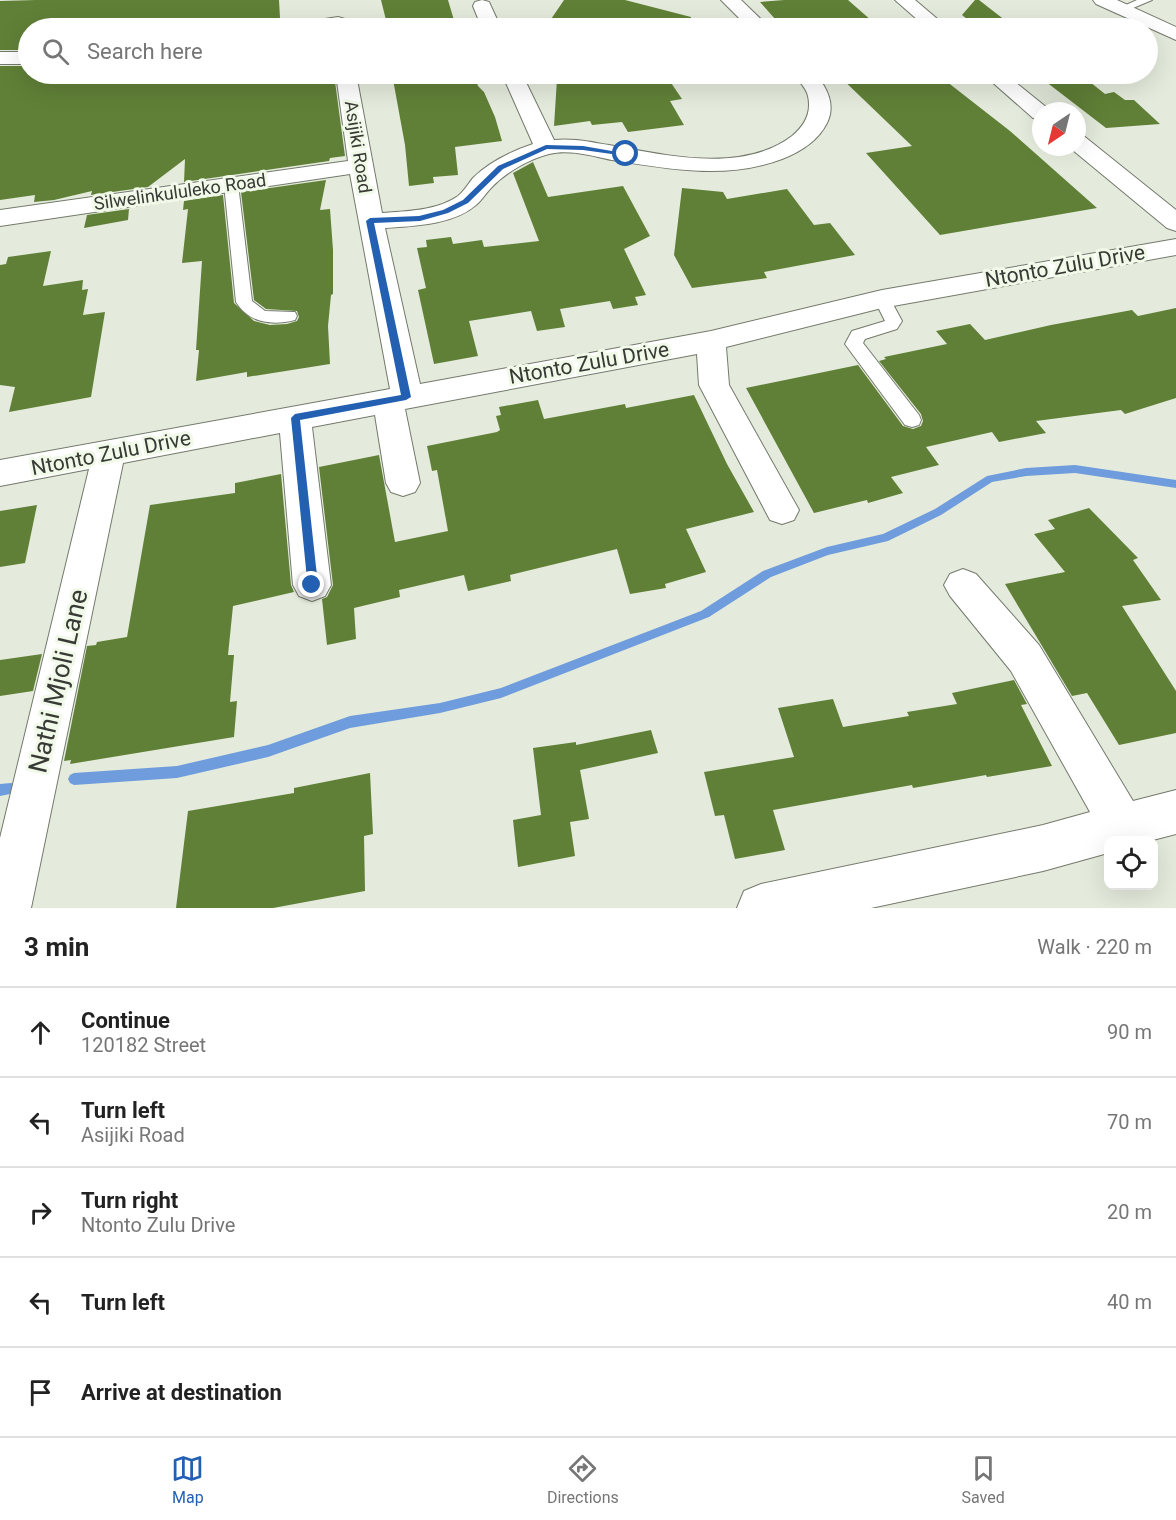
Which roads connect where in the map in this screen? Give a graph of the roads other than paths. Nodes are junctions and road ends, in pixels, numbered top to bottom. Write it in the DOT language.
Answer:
graph roads {
  1 [pos="336,0"];
  2 [pos="730,0"];
  3 [pos="904,0"];
  4 [pos="1102,0"];
  5 [pos="1145,0"];
  6 [pos="482,6"];
  7 [pos="1122,9"];
  8 [pos="1166,9"];
  9 [pos="337,18"];
  10 [pos="487,18"];
  11 [pos="749,18"];
  12 [pos="926,18"];
  13 [pos="1141,18"];
  14 [pos="1158,26"];
  15 [pos="1176,34"];
  16 [pos="0,57"];
  17 [pos="18,58"];
  18 [pos="348,84"];
  19 [pos="517,84"];
  20 [pos="814,84"];
  21 [pos="1005,84"];
  22 [pos="1032,106"];
  23 [pos="546,147"];
  24 [pos="1086,149"];
  25 [pos="360,166"];
  26 [pos="231,184"];
  27 [pos="0,218"];
  28 [pos="370,221"];
  29 [pos="1176,223"];
  30 [pos="1176,246"];
  31 [pos="882,299"];
  32 [pos="289,316"];
  33 [pos="711,341"];
  34 [pos="397,400"];
  35 [pos="295,418"];
  36 [pos="912,420"];
  37 [pos="109,453"];
  38 [pos="0,473"];
  39 [pos="403,483"];
  40 [pos="782,510"];
  41 [pos="312,585"];
  42 [pos="963,585"];
  43 [pos="1176,812"];
  44 [pos="1123,826"];
  45 [pos="8,908"];
  46 [pos="761,908"];
  1 -- 9 [label="street"];
  2 -- 11 [label="street"];
  3 -- 12 [label="street"];
  4 -- 7 [label="street"];
  5 -- 7 [label="lane"];
  5 -- 8 [label="street"];
  6 -- 10 [label="street"];
  7 -- 13 [label="street"];
  14 -- 15 [label="street"];
  16 -- 17 [label="street"];
  18 -- 25 [label="street, Asijiki Road"];
  19 -- 23 [label="street"];
  20 -- 23 [label="street"];
  21 -- 22 [label="street"];
  23 -- 28 [label="street"];
  24 -- 29 [label="street"];
  25 -- 26 [label="street, Silwelinkululeko Road"];
  25 -- 28 [label="street, Asijiki Road"];
  26 -- 27 [label="street, Silwelinkululeko Road"];
  26 -- 32 [label="lane"];
  28 -- 34 [label="street, Asijiki Road"];
  30 -- 31 [label="street, Ntonto Zulu Drive"];
  31 -- 33 [label="street, Ntonto Zulu Drive"];
  31 -- 36 [label="lane"];
  33 -- 34 [label="street, Ntonto Zulu Drive"];
  33 -- 40 [label="street"];
  34 -- 35 [label="street, Ntonto Zulu Drive"];
  34 -- 39 [label="street, Asijiki Road"];
  35 -- 37 [label="street, Ntonto Zulu Drive"];
  35 -- 41 [label="street"];
  37 -- 38 [label="street, Ntonto Zulu Drive"];
  37 -- 45 [label="street, Nathi Mjoli Lane"];
  42 -- 44 [label="street"];
  43 -- 44 [label="street"];
  44 -- 46 [label="street"];
}
